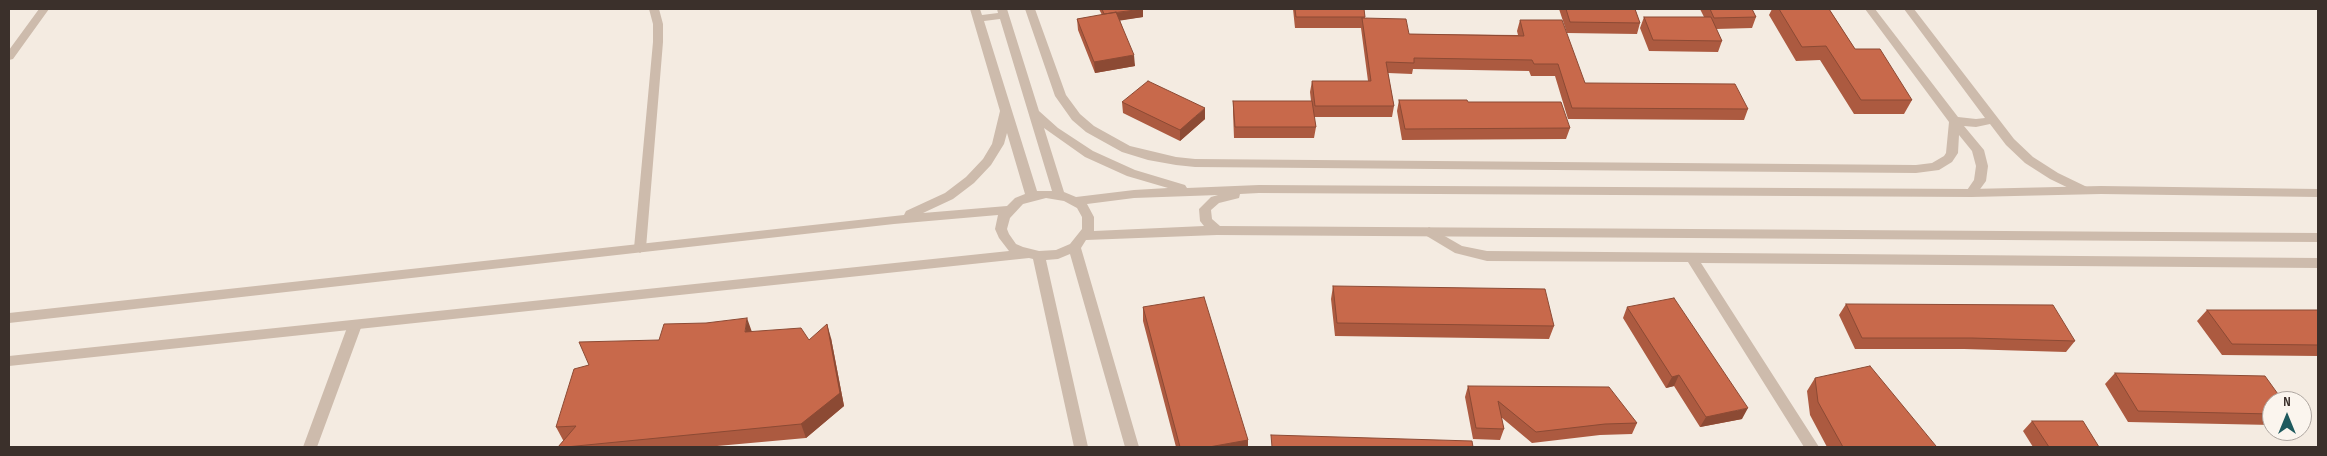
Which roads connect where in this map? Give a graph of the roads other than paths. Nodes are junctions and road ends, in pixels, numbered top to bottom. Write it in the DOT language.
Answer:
graph roads {
  1 [pos="44,9"];
  2 [pos="654,9"];
  3 [pos="1030,9"];
  4 [pos="1870,9"];
  5 [pos="1909,9"];
  6 [pos="1002,12"];
  7 [pos="977,14"];
  8 [pos="9,57"];
  9 [pos="1005,106"];
  10 [pos="1034,112"];
  11 [pos="1993,120"];
  12 [pos="1955,121"];
  13 [pos="1259,189"];
  14 [pos="2084,190"];
  15 [pos="1193,191"];
  16 [pos="1971,193"];
  17 [pos="2318,193"];
  18 [pos="1059,195"];
  19 [pos="1032,196"];
  20 [pos="1075,201"];
  21 [pos="1008,210"];
  22 [pos="894,220"];
  23 [pos="1217,230"];
  24 [pos="1429,232"];
  25 [pos="1085,236"];
  26 [pos="2318,238"];
  27 [pos="1074,247"];
  28 [pos="640,248"];
  29 [pos="1033,255"];
  30 [pos="1692,257"];
  31 [pos="2318,263"];
  32 [pos="9,318"];
  33 [pos="355,325"];
  34 [pos="9,361"];
  35 [pos="310,447"];
  36 [pos="1081,447"];
  37 [pos="1132,447"];
  38 [pos="1812,447"];
  1 -- 8 [label="street"];
  2 -- 28 [label="street"];
  3 -- 12 [label="street"];
  4 -- 12 [label="street"];
  5 -- 11 [label="street"];
  6 -- 7 [label="street"];
  6 -- 10 [label="street"];
  7 -- 9 [label="street"];
  9 -- 19 [label="street"];
  9 -- 22 [label="street"];
  10 -- 15 [label="street"];
  10 -- 18 [label="street"];
  11 -- 12 [label="street"];
  11 -- 14 [label="street"];
  12 -- 16 [label="street"];
  13 -- 15 [label="street"];
  13 -- 16 [label="street"];
  13 -- 23 [label="street"];
  14 -- 16 [label="street"];
  14 -- 17 [label="street"];
  15 -- 20 [label="street"];
  18 -- 19 [label="street"];
  18 -- 20 [label="street"];
  19 -- 21 [label="street"];
  20 -- 25 [label="street"];
  21 -- 22 [label="street"];
  21 -- 29 [label="street"];
  22 -- 28 [label="street"];
  23 -- 24 [label="street"];
  23 -- 25 [label="street"];
  24 -- 26 [label="street"];
  24 -- 30 [label="street"];
  25 -- 27 [label="street"];
  27 -- 29 [label="street"];
  27 -- 37 [label="street"];
  28 -- 32 [label="street"];
  29 -- 33 [label="street"];
  29 -- 36 [label="street"];
  30 -- 31 [label="street"];
  30 -- 38 [label="street"];
  33 -- 34 [label="street"];
  33 -- 35 [label="street"];
}
